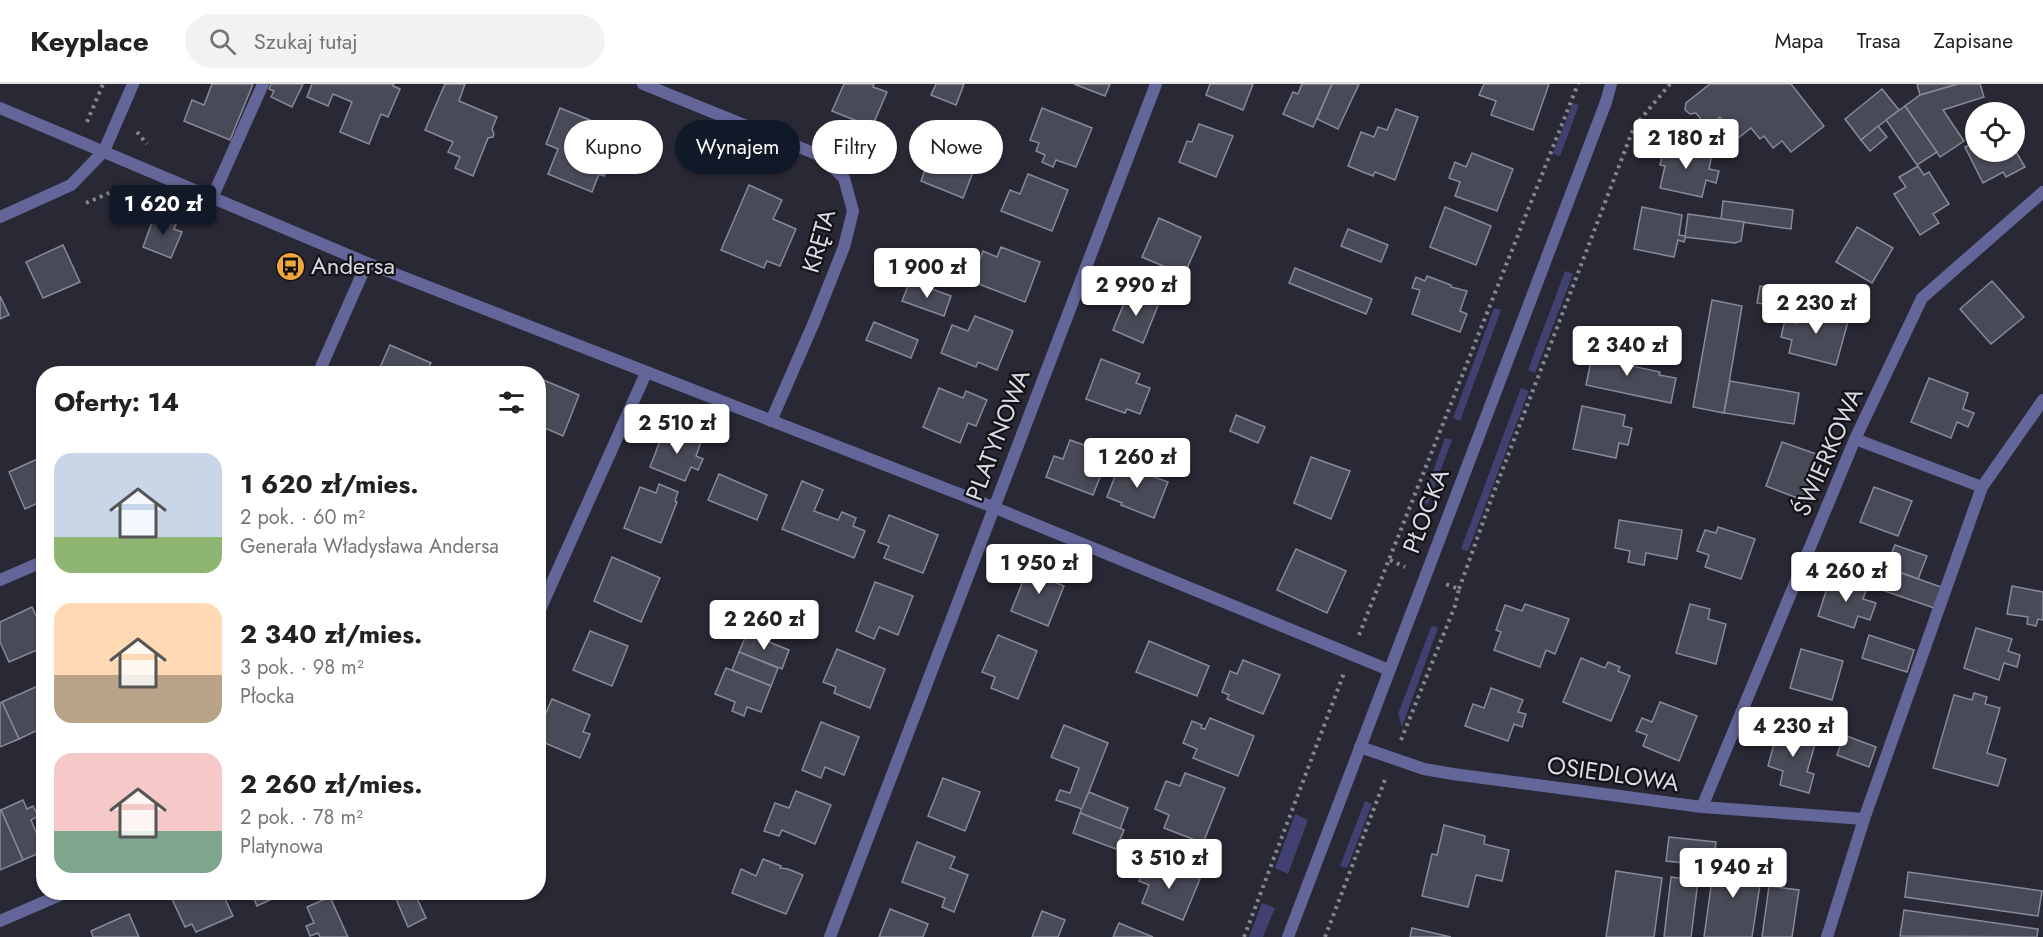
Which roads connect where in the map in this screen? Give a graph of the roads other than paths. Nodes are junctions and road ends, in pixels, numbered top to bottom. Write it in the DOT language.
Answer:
graph roads {
  1 [pos="133,84"];
  2 [pos="263,84"];
  3 [pos="645,84"];
  4 [pos="1156,84"];
  5 [pos="1611,84"];
  6 [pos="1620,84"];
  7 [pos="1606,102"];
  8 [pos="0,108"];
  9 [pos="104,151"];
  10 [pos="2043,192"];
  11 [pos="212,198"];
  12 [pos="0,217"];
  13 [pos="367,263"];
  14 [pos="322,366"];
  15 [pos="646,373"];
  16 [pos="2043,400"];
  17 [pos="771,421"];
  18 [pos="1855,439"];
  19 [pos="1982,487"];
  20 [pos="993,507"];
  21 [pos="36,564"];
  22 [pos="0,580"];
  23 [pos="546,596"];
  24 [pos="1389,670"];
  25 [pos="1360,747"];
  26 [pos="1701,807"];
  27 [pos="1864,819"];
  28 [pos="49,900"];
  29 [pos="0,921"];
  30 [pos="830,937"];
  31 [pos="1288,937"];
  32 [pos="1827,937"];
  1 -- 9 [label="street"];
  2 -- 11 [label="street"];
  3 -- 17 [label="street, KRĘTA"];
  4 -- 20 [label="street, PLATYNOWA"];
  5 -- 7 [label="street, PŁOCKA"];
  6 -- 7 [label="street, PŁOCKA"];
  7 -- 24 [label="street, PŁOCKA"];
  8 -- 9 [label="street"];
  9 -- 11 [label="street"];
  9 -- 12 [label="street"];
  10 -- 18 [label="street, ŚWIERKOWA"];
  11 -- 13 [label="street"];
  13 -- 14 [label="street"];
  13 -- 15 [label="street"];
  15 -- 17 [label="street"];
  15 -- 23 [label="street"];
  16 -- 19 [label="street"];
  17 -- 20 [label="street"];
  18 -- 19 [label="street"];
  18 -- 26 [label="street, ŚWIERKOWA"];
  19 -- 27 [label="street"];
  20 -- 24 [label="street"];
  20 -- 30 [label="street, PLATYNOWA"];
  21 -- 22 [label="street"];
  24 -- 25 [label="street, PŁOCKA"];
  25 -- 26 [label="street, OSIEDLOWA"];
  25 -- 31 [label="street, PŁOCKA"];
  26 -- 27 [label="street, OSIEDLOWA"];
  27 -- 32 [label="street"];
  28 -- 29 [label="street"];
}
